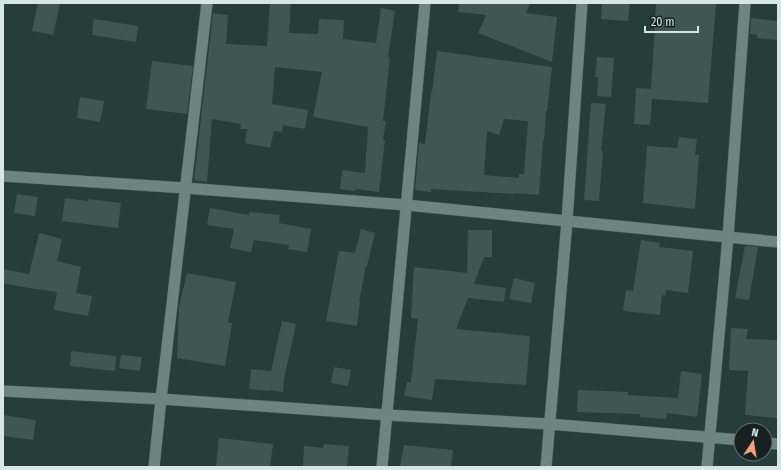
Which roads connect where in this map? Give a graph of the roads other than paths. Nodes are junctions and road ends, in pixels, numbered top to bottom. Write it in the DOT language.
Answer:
graph roads {
  1 [pos="207,3"];
  2 [pos="425,3"];
  3 [pos="582,3"];
  4 [pos="745,3"];
  5 [pos="3,176"];
  6 [pos="185,188"];
  7 [pos="406,205"];
  8 [pos="567,221"];
  9 [pos="728,237"];
  10 [pos="778,242"];
  11 [pos="3,391"];
  12 [pos="160,399"];
  13 [pos="387,415"];
  14 [pos="549,424"];
  15 [pos="710,437"];
  16 [pos="733,439"];
  17 [pos="154,467"];
  18 [pos="382,467"];
  19 [pos="546,467"];
  20 [pos="707,467"];
  1 -- 6 [label="street"];
  2 -- 7 [label="street"];
  3 -- 8 [label="street"];
  4 -- 9 [label="street"];
  5 -- 6 [label="street"];
  6 -- 7 [label="street"];
  6 -- 12 [label="street"];
  7 -- 8 [label="street"];
  7 -- 13 [label="street"];
  8 -- 9 [label="street"];
  8 -- 14 [label="street"];
  9 -- 10 [label="street"];
  9 -- 15 [label="street"];
  11 -- 12 [label="street"];
  12 -- 13 [label="street"];
  12 -- 17 [label="street"];
  13 -- 14 [label="street"];
  13 -- 18 [label="street"];
  14 -- 15 [label="street"];
  14 -- 19 [label="street"];
  15 -- 16 [label="street"];
  15 -- 20 [label="street"];
}
